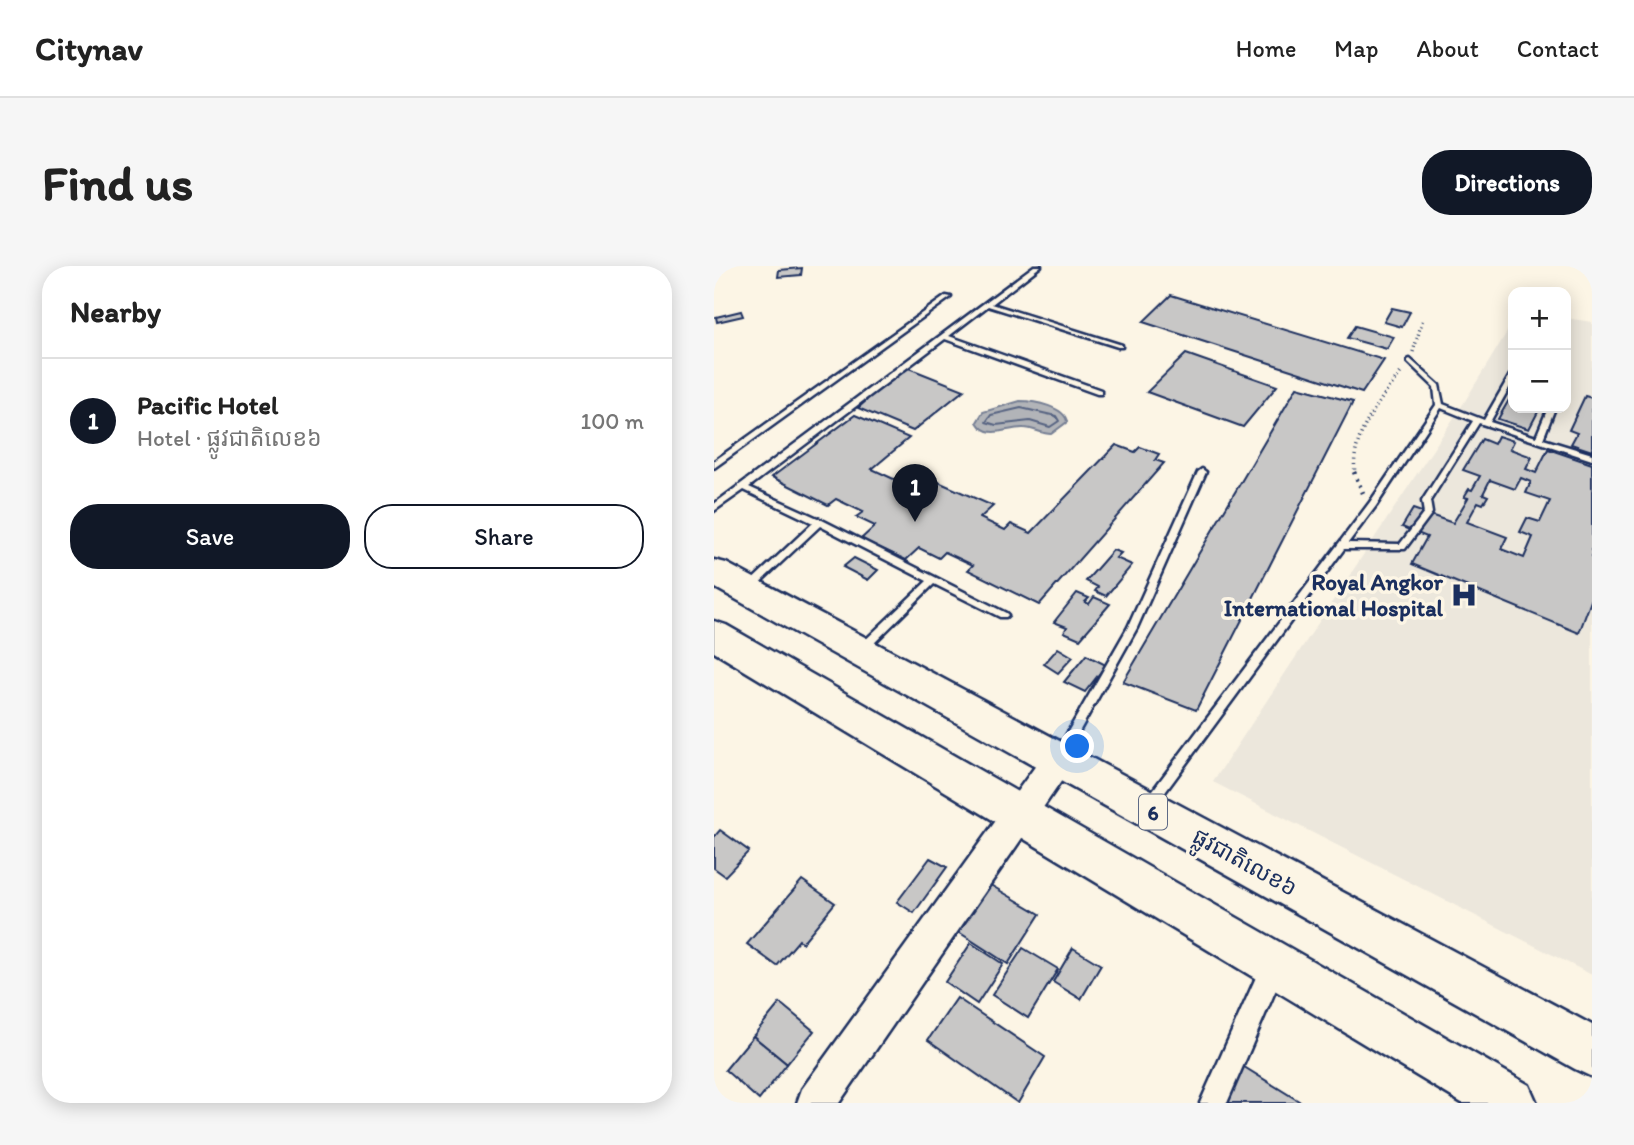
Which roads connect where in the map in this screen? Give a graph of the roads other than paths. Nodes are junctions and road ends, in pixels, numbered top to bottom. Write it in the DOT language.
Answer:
graph roads {
  1 [pos="1038,266"];
  2 [pos="948,297"];
  3 [pos="987,304"];
  4 [pos="945,337"];
  5 [pos="1120,346"];
  6 [pos="1410,361"];
  7 [pos="1508,382"];
  8 [pos="1099,391"];
  9 [pos="1440,405"];
  10 [pos="1550,413"];
  11 [pos="1481,422"];
  12 [pos="1539,439"];
  13 [pos="1592,457"];
  14 [pos="714,465"];
  15 [pos="1202,472"];
  16 [pos="743,487"];
  17 [pos="714,508"];
  18 [pos="819,522"];
  19 [pos="1342,546"];
  20 [pos="933,580"];
  21 [pos="730,581"];
  22 [pos="1003,615"];
  23 [pos="714,635"];
  24 [pos="859,651"];
  25 [pos="1058,760"];
  26 [pos="1146,808"];
  27 [pos="1018,813"];
  28 [pos="1274,966"];
  29 [pos="1592,1052"];
  30 [pos="816,1103"];
  31 [pos="1213,1103"];
  32 [pos="1511,1103"];
  1 -- 3 [label="lane"];
  2 -- 14 [label="lane"];
  3 -- 4 [label="lane"];
  3 -- 5 [label="lane"];
  4 -- 8 [label="lane"];
  4 -- 16 [label="lane"];
  6 -- 9 [label="lane"];
  7 -- 11 [label="lane"];
  9 -- 11 [label="lane"];
  9 -- 19 [label="lane"];
  10 -- 12 [label="lane"];
  11 -- 12 [label="lane"];
  11 -- 19 [label="lane"];
  12 -- 13 [label="lane"];
  15 -- 25 [label="lane"];
  16 -- 17 [label="lane"];
  16 -- 18 [label="lane"];
  18 -- 20 [label="lane"];
  18 -- 21 [label="lane"];
  19 -- 26 [label="lane"];
  20 -- 22 [label="lane"];
  20 -- 24 [label="lane"];
  21 -- 24 [label="highway, ផ្លូវជាតិលេខ៦ / 6"];
  23 -- 27 [label="highway"];
  24 -- 25 [label="highway, ផ្លូវជាតិលេខ៦ / 6"];
  25 -- 26 [label="highway, ផ្លូវជាតិលេខ៦ / 6"];
  25 -- 27 [label="street"];
  26 -- 29 [label="highway, ផ្លូវជាតិលេខ៦ / 6"];
  27 -- 28 [label="highway"];
  27 -- 30 [label="street"];
  28 -- 31 [label="street"];
  28 -- 32 [label="highway"];
}
